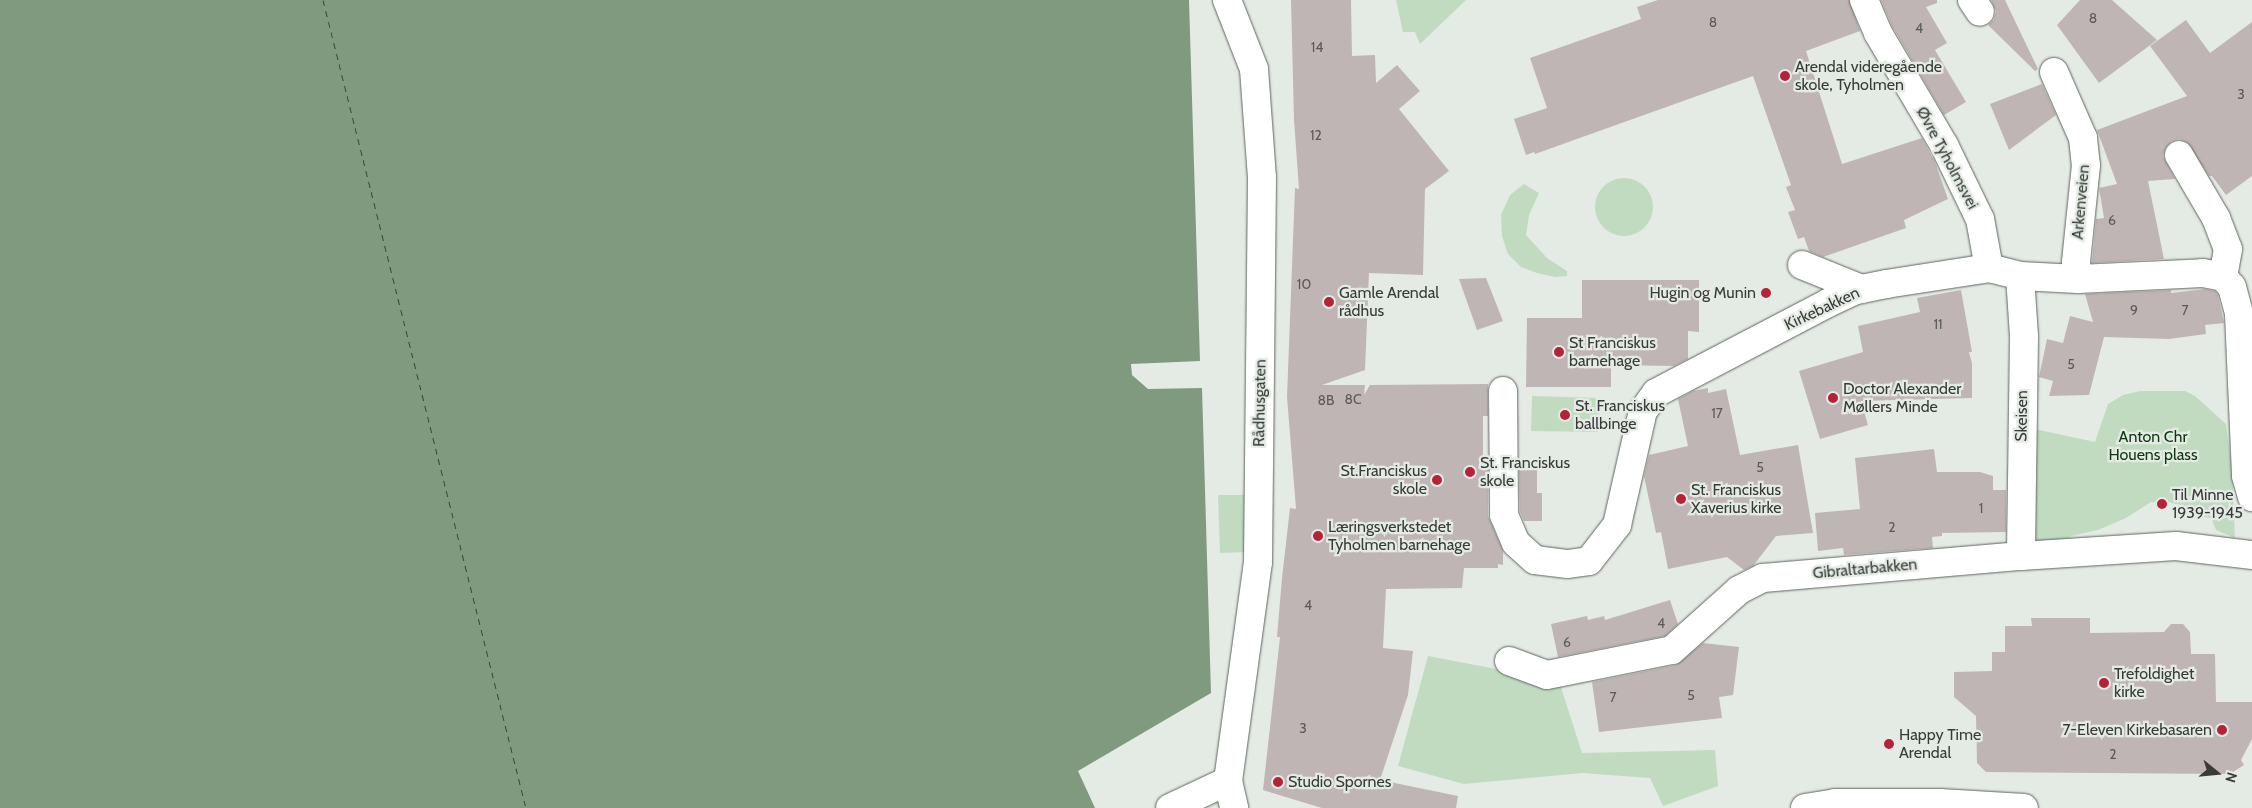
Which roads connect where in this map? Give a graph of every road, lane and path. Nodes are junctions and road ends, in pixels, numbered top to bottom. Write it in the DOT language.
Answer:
graph roads {
  1 [pos="1227,0"];
  2 [pos="1864,0"];
  3 [pos="2054,72"];
  4 [pos="2178,155"];
  5 [pos="1802,265"];
  6 [pos="1989,268"];
  7 [pos="2020,276"];
  8 [pos="2223,277"];
  9 [pos="2078,279"];
  10 [pos="1861,289"];
  11 [pos="1503,391"];
  12 [pos="2252,498"];
  13 [pos="2021,556"];
  14 [pos="2252,556"];
  15 [pos="1509,661"];
  16 [pos="1228,782"];
  17 [pos="1170,808"];
  18 [pos="1234,808"];
  19 [pos="1805,808"];
  20 [pos="2024,808"];
  1 -- 16 [label="street, Rådhusgaten"];
  2 -- 6 [label="street, Øvre Tyholmsvei"];
  3 -- 9 [label="street, Arkenveien"];
  4 -- 8 [label="street"];
  5 -- 10 [label="street"];
  6 -- 7 [label="street, Kirkebakken"];
  6 -- 10 [label="street, Kirkebakken"];
  7 -- 9 [label="street, Kirkebakken"];
  7 -- 13 [label="street, Skeisen"];
  8 -- 9 [label="street, Kirkebakken"];
  8 -- 12 [label="street"];
  10 -- 11 [label="street, Kirkebakken"];
  13 -- 14 [label="street, Gibraltarbakken"];
  13 -- 15 [label="street, Gibraltarbakken"];
  16 -- 17 [label="street"];
  16 -- 18 [label="street, Rådhusgaten"];
  19 -- 20 [label="street"];
}
